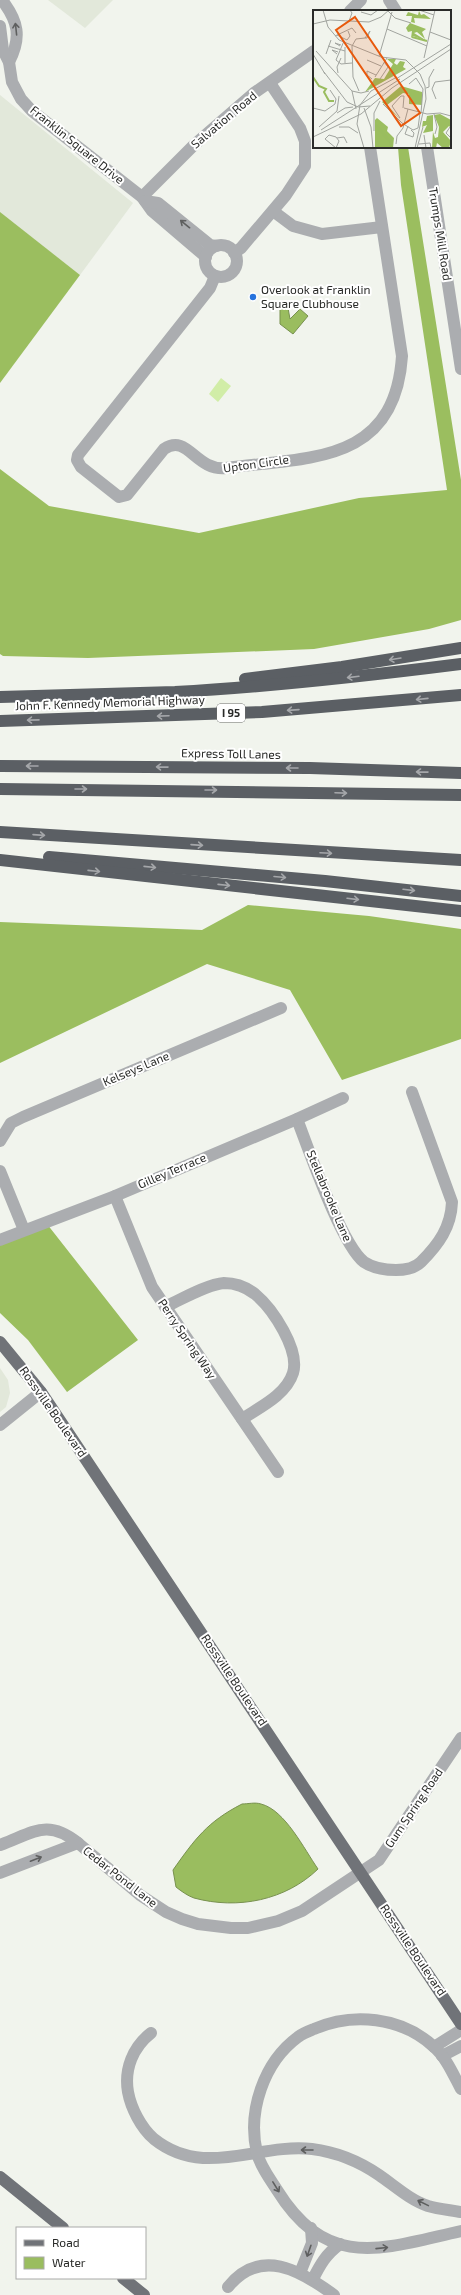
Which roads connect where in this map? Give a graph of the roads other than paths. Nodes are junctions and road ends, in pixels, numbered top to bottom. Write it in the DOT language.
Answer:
graph roads {
  1 [pos="2,0"];
  2 [pos="361,0"];
  3 [pos="389,0"];
  4 [pos="351,10"];
  5 [pos="395,10"];
  6 [pos="0,26"];
  7 [pos="313,52"];
  8 [pos="9,62"];
  9 [pos="270,83"];
  10 [pos="370,148"];
  11 [pos="426,148"];
  12 [pos="144,199"];
  13 [pos="273,211"];
  14 [pos="382,226"];
  15 [pos="216,246"];
  16 [pos="234,253"];
  17 [pos="206,257"];
  18 [pos="215,276"];
  19 [pos="458,321"];
  20 [pos="461,369"];
  21 [pos="461,648"];
  22 [pos="461,664"];
  23 [pos="104,693"];
  24 [pos="461,695"];
  25 [pos="0,697"];
  26 [pos="0,721"];
  27 [pos="0,766"];
  28 [pos="461,773"];
  29 [pos="0,789"];
  30 [pos="461,795"];
  31 [pos="0,832"];
  32 [pos="0,853"];
  33 [pos="0,860"];
  34 [pos="461,860"];
  35 [pos="461,896"];
  36 [pos="461,911"];
  37 [pos="281,1008"];
  38 [pos="412,1092"];
  39 [pos="343,1098"];
  40 [pos="297,1120"];
  41 [pos="0,1141"];
  42 [pos="0,1171"];
  43 [pos="115,1196"];
  44 [pos="24,1230"];
  45 [pos="0,1240"];
  46 [pos="165,1307"];
  47 [pos="0,1342"];
  48 [pos="41,1392"];
  49 [pos="242,1420"];
  50 [pos="0,1425"];
  51 [pos="278,1472"];
  52 [pos="461,1738"];
  53 [pos="78,1843"];
  54 [pos="0,1845"];
  55 [pos="0,1873"];
  56 [pos="361,1873"];
  57 [pos="461,2024"];
  58 [pos="461,2030"];
  59 [pos="151,2033"];
  60 [pos="434,2046"];
  61 [pos="461,2046"];
  62 [pos="442,2056"];
  63 [pos="461,2089"];
  64 [pos="257,2153"];
  65 [pos="0,2177"];
  66 [pos="461,2212"];
  67 [pos="62,2227"];
  68 [pos="311,2228"];
  69 [pos="461,2231"];
  70 [pos="340,2244"];
  71 [pos="300,2273"];
  72 [pos="124,2279"];
  73 [pos="313,2279"];
  74 [pos="228,2287"];
  75 [pos="140,2294"];
  76 [pos="334,2295"];
  8 -- 1 [label="street, Franklin Square Drive, one-way"];
  2 -- 4 [label="street"];
  3 -- 5 [label="street"];
  6 -- 8 [label="street, Franklin Square Drive"];
  7 -- 9 [label="street, Salvation Road"];
  8 -- 12 [label="street, Franklin Square Drive"];
  9 -- 12 [label="street, Salvation Road"];
  9 -- 13 [label="street"];
  10 -- 14 [label="street, Upton Circle"];
  11 -- 19 [label="street, Trumps Mill Road"];
  15 -- 12 [label="street, Franklin Square Drive, one-way"];
  12 -- 17 [label="street, Franklin Square Drive"];
  13 -- 14 [label="street"];
  13 -- 16 [label="street"];
  14 -- 18 [label="street, Upton Circle"];
  15 -- 16 [label="street"];
  15 -- 17 [label="street"];
  16 -- 18 [label="street"];
  17 -- 18 [label="street"];
  19 -- 20 [label="street, Trumps Mill Road"];
  21 -- 23 [label="highway, one-way"];
  22 -- 23 [label="highway, one-way"];
  23 -- 25 [label="highway"];
  24 -- 26 [label="highway, John F. Kennedy Memorial Highway / I 95, one-way"];
  28 -- 27 [label="highway, Express Toll Lanes, one-way"];
  29 -- 30 [label="highway, one-way"];
  31 -- 34 [label="highway, one-way"];
  32 -- 35 [label="highway, one-way"];
  33 -- 36 [label="highway, one-way"];
  37 -- 41 [label="street, Kelseys Lane"];
  38 -- 40 [label="street, Stellabrooke Lane"];
  39 -- 40 [label="street, Gilley Terrace"];
  40 -- 43 [label="street, Gilley Terrace"];
  42 -- 44 [label="street"];
  43 -- 44 [label="street, Gilley Terrace"];
  43 -- 46 [label="street, Perry Spring Way"];
  44 -- 45 [label="street, Gilley Terrace"];
  46 -- 49 [label="street, Perry Spring Way"];
  46 -- 49 [label="street"];
  47 -- 48 [label="main road, Rossville Boulevard"];
  48 -- 50 [label="street"];
  48 -- 56 [label="main road, Rossville Boulevard"];
  49 -- 51 [label="street, Perry Spring Way"];
  52 -- 56 [label="street, Gum Spring Road"];
  53 -- 54 [label="street, Cedar Pond Lane"];
  55 -- 53 [label="street, Cedar Pond Lane, one-way"];
  53 -- 56 [label="street, Cedar Pond Lane"];
  56 -- 57 [label="main road, Rossville Boulevard"];
  58 -- 60 [label="street"];
  59 -- 64 [label="street"];
  60 -- 62 [label="street"];
  60 -- 64 [label="street"];
  61 -- 62 [label="street"];
  62 -- 63 [label="street"];
  66 -- 64 [label="street, one-way"];
  64 -- 68 [label="street, one-way"];
  65 -- 67 [label="main road"];
  68 -- 70 [label="street"];
  68 -- 71 [label="street, one-way"];
  70 -- 69 [label="street, one-way"];
  70 -- 73 [label="street"];
  71 -- 73 [label="street"];
  71 -- 74 [label="street"];
  72 -- 75 [label="main road"];
  73 -- 76 [label="street"];
}
